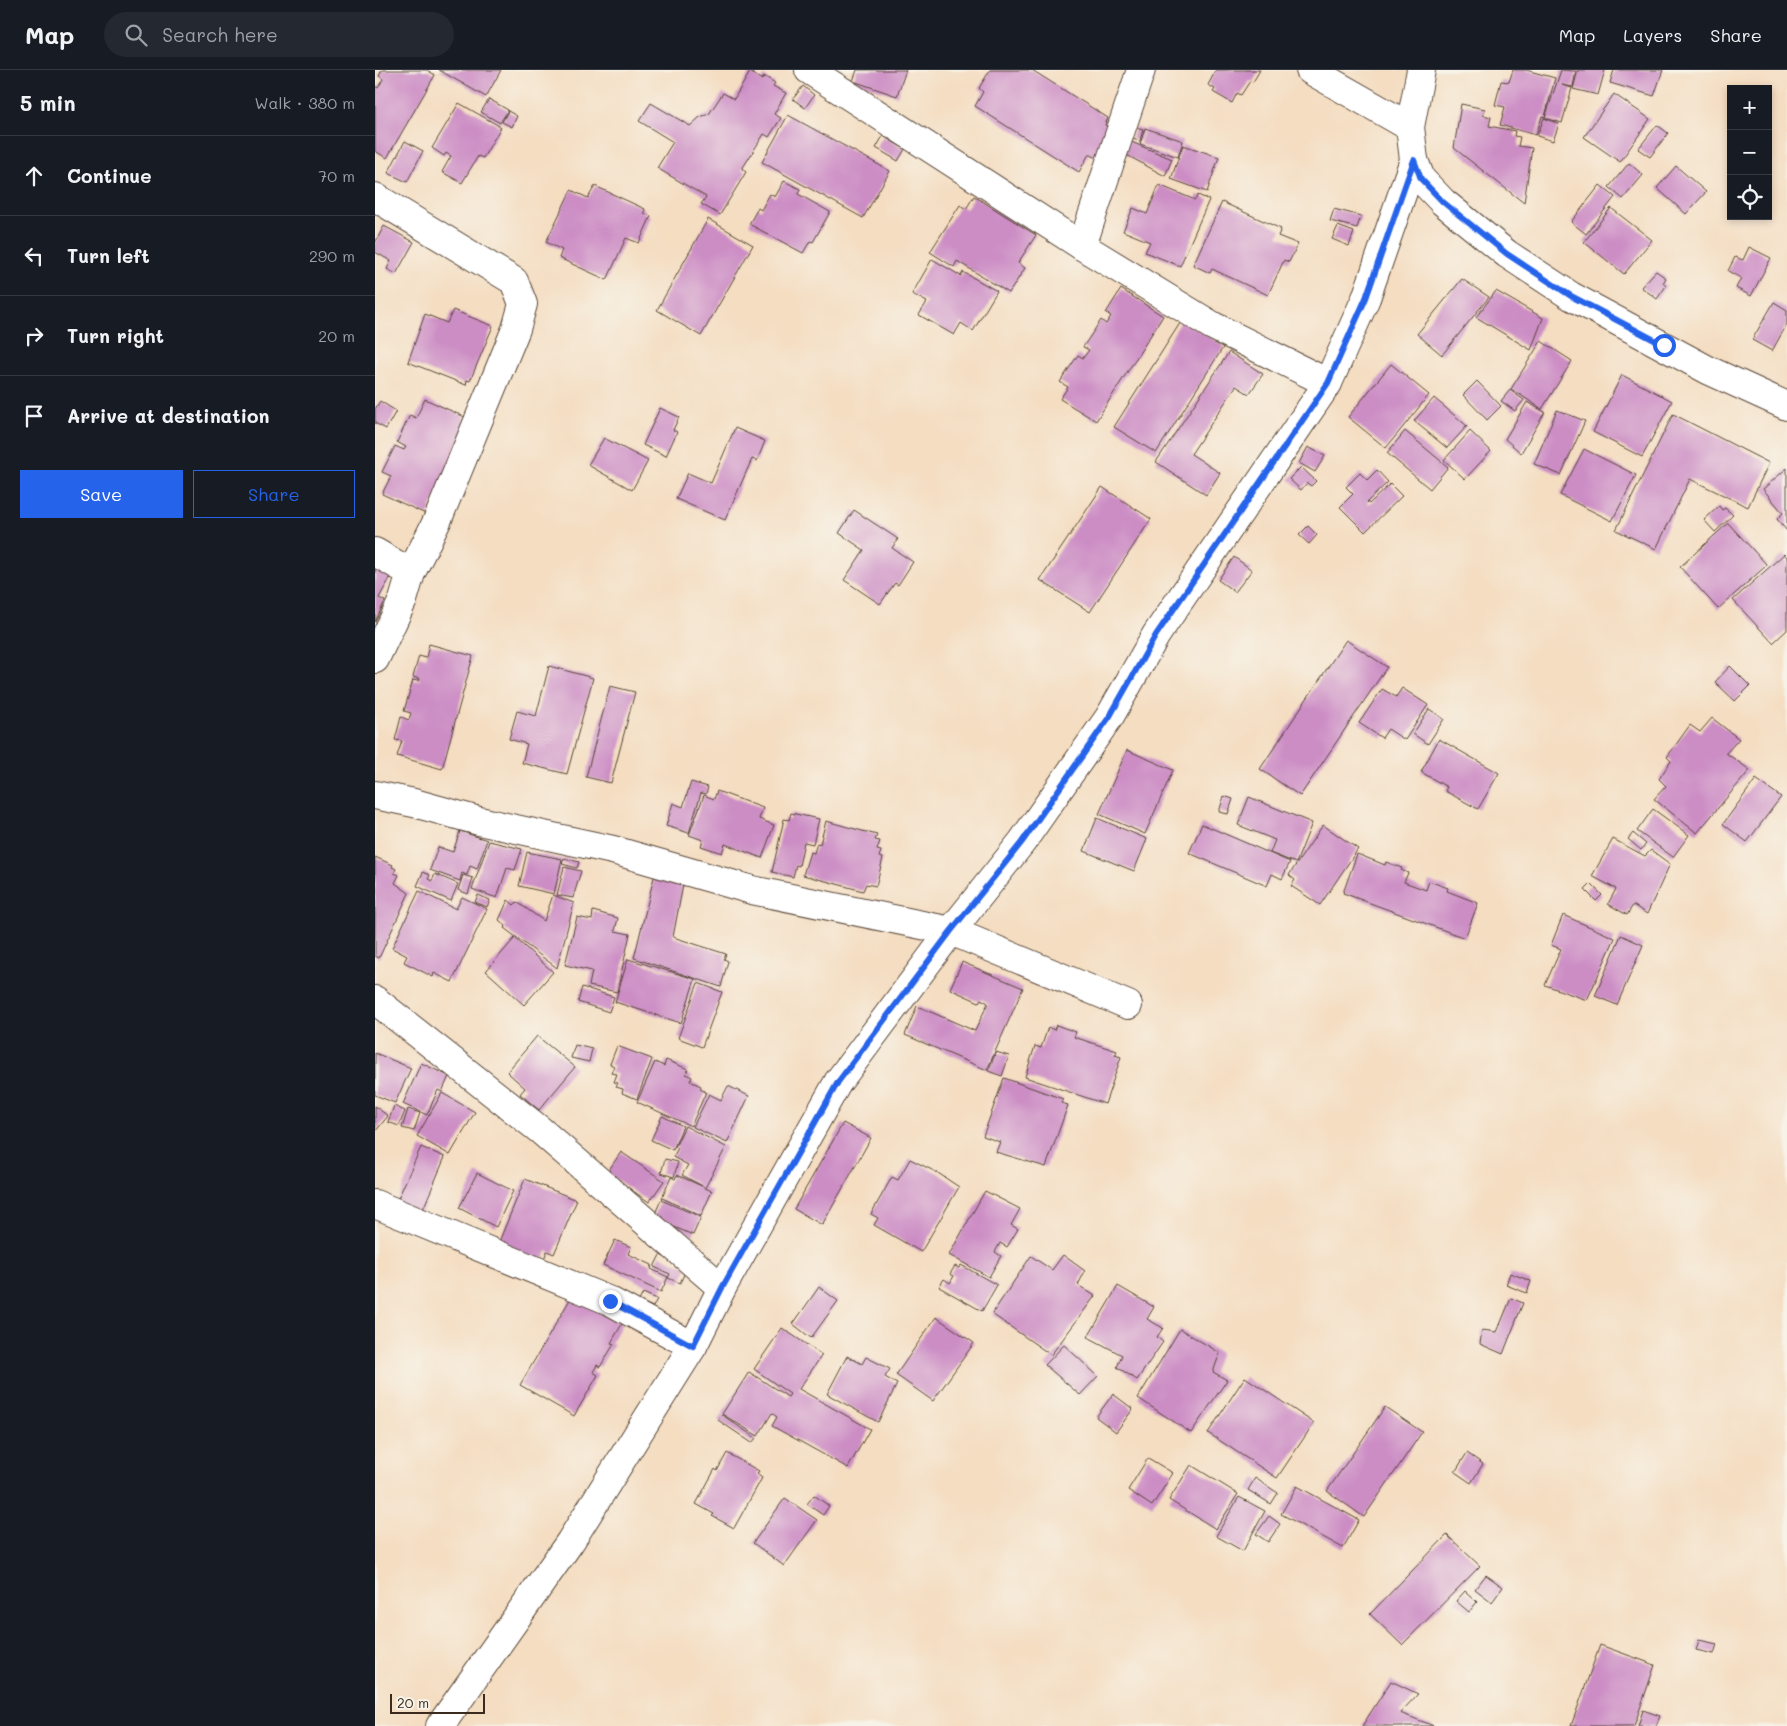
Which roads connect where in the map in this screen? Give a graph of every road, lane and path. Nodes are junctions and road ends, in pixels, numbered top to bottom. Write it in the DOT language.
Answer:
graph roads {
  1 [pos="809,70"];
  2 [pos="1141,70"];
  3 [pos="1310,70"];
  4 [pos="1421,70"];
  5 [pos="1410,127"];
  6 [pos="1414,160"];
  7 [pos="375,197"];
  8 [pos="1082,246"];
  9 [pos="1328,383"];
  10 [pos="1787,406"];
  11 [pos="375,552"];
  12 [pos="411,573"];
  13 [pos="375,659"];
  14 [pos="375,795"];
  15 [pos="951,931"];
  16 [pos="375,1000"];
  17 [pos="1128,1005"];
  18 [pos="375,1204"];
  19 [pos="722,1288"];
  20 [pos="693,1346"];
  21 [pos="440,1726"];
  1 -- 8 [label="street"];
  2 -- 8 [label="street"];
  3 -- 5 [label="street"];
  4 -- 5 [label="street"];
  5 -- 6 [label="street"];
  6 -- 9 [label="street"];
  6 -- 10 [label="street"];
  7 -- 12 [label="street"];
  8 -- 9 [label="street"];
  9 -- 15 [label="street"];
  11 -- 12 [label="street"];
  12 -- 13 [label="street"];
  14 -- 15 [label="street"];
  15 -- 17 [label="street"];
  15 -- 19 [label="street"];
  16 -- 19 [label="street"];
  18 -- 20 [label="street"];
  19 -- 20 [label="street"];
  20 -- 21 [label="street"];
}
